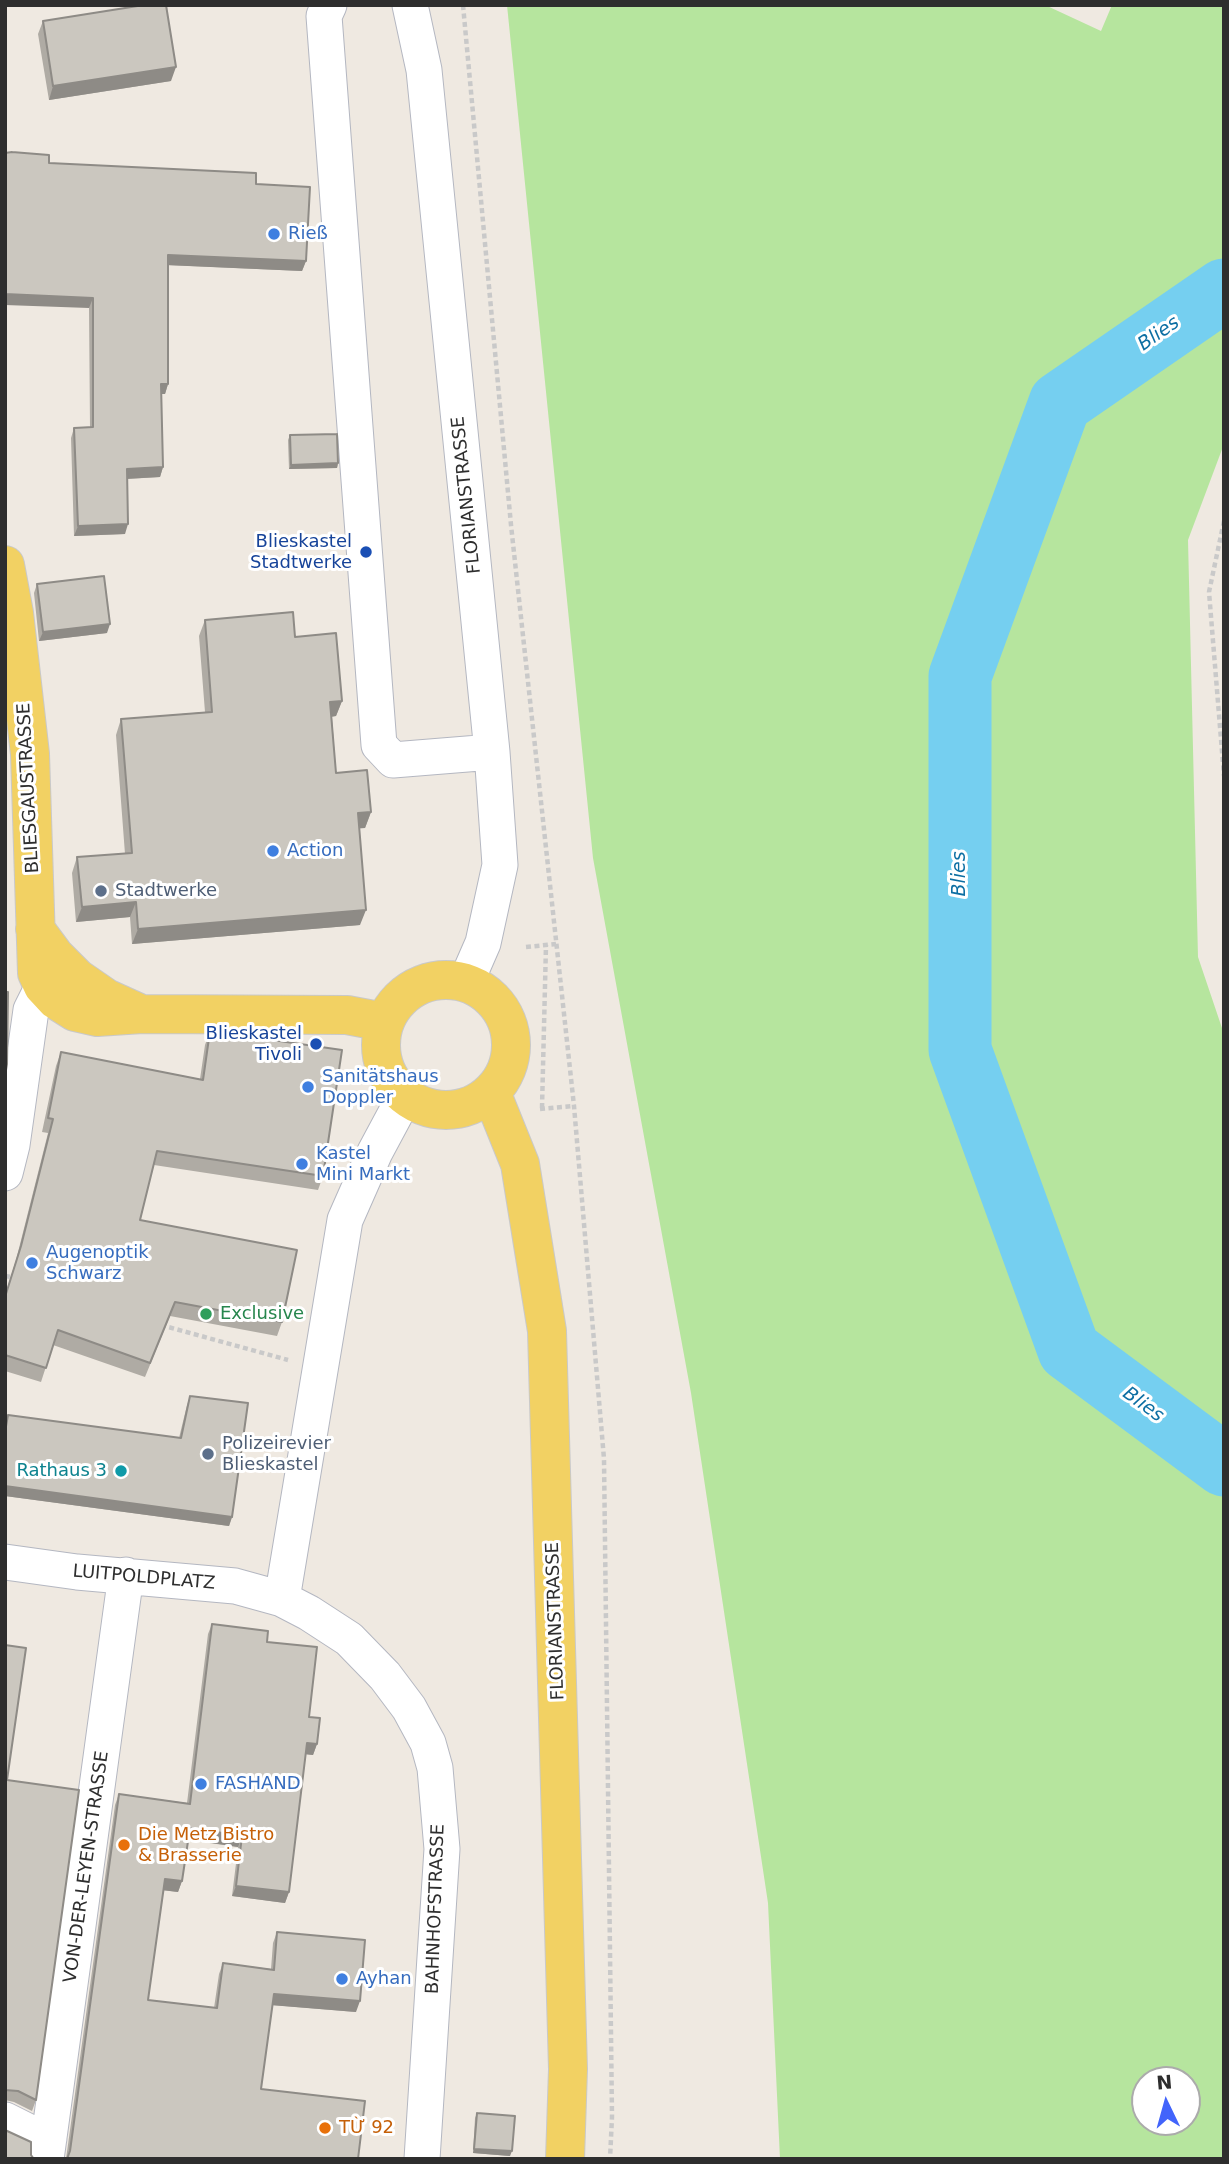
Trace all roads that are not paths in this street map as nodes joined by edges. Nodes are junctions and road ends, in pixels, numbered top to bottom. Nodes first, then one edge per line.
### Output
1 (329, 5) edge
2 (410, 5) edge
3 (5, 565) edge
4 (492, 752) junction
5 (36, 929) junction
6 (467, 982) junction
7 (43, 986) junction
8 (142, 1014) junction
9 (384, 1022) junction
10 (491, 1092) junction
11 (405, 1096) junction
12 (5, 1173) edge
13 (5, 1562) edge
14 (126, 1575) junction
15 (282, 1599) junction
16 (5, 2120) edge
17 (48, 2148) edge
18 (422, 2159) edge
19 (565, 2159) edge

1 - 4 street
2 - 4 street, FLORIANSTRASSE
3 - 5 main road, BLIESGAUSTRASSE
4 - 6 street, FLORIANSTRASSE
5 - 7 main road, BLIESGAUSTRASSE
5 - 8 main road
6 - 9 main road
6 - 10 main road
7 - 8 main road
7 - 12 street
8 - 9 main road
9 - 11 main road
10 - 11 main road
10 - 19 main road, FLORIANSTRASSE
11 - 15 street
13 - 14 street, LUITPOLDPLATZ
14 - 15 street, LUITPOLDPLATZ
14 - 17 street, VON-DER-LEYEN-STRASSE
15 - 18 street, BAHNHOFSTRASSE
16 - 17 street

